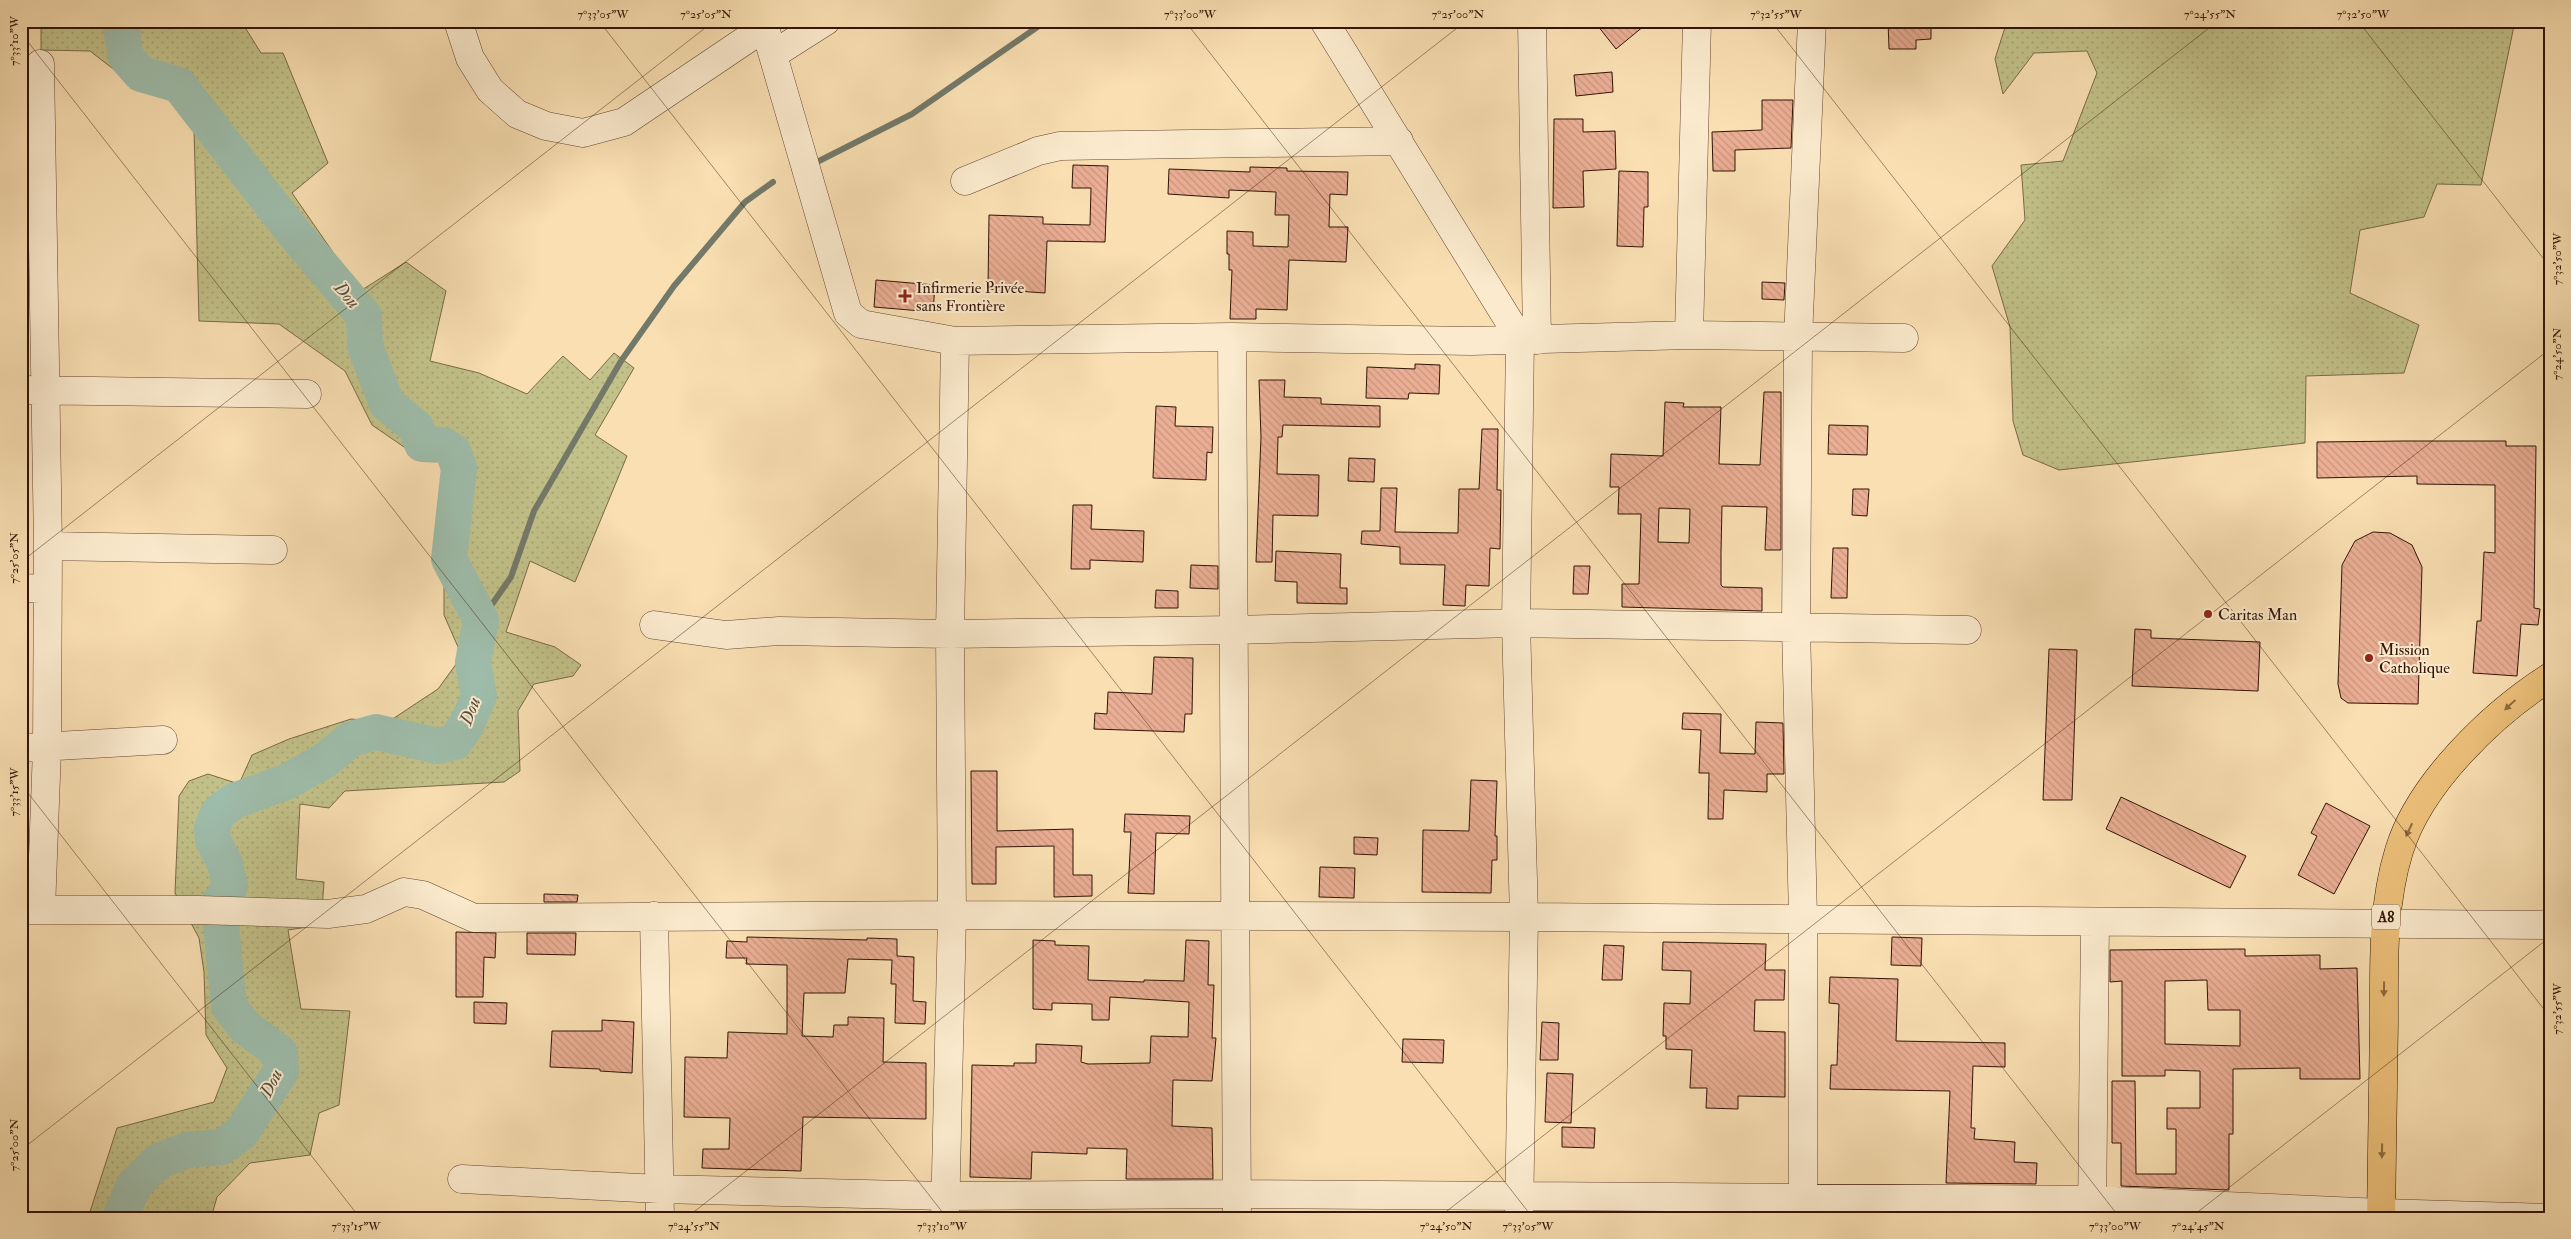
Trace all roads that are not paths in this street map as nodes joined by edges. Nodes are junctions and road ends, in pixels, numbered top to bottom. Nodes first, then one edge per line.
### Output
1 (458, 21) edge
2 (826, 21) edge
3 (1324, 21) edge
4 (1697, 21) edge
5 (1812, 21) edge
6 (1532, 22) edge
7 (764, 24) edge
8 (774, 54) junction
9 (40, 64) dead end
10 (31, 138) edge
11 (1399, 141) junction
12 (965, 181) dead end
13 (1689, 335) junction
14 (1232, 336) junction
15 (1798, 338) junction
16 (1904, 338) dead end
17 (1529, 339) junction
18 (955, 341) junction
19 (33, 390) edge
20 (307, 394) dead end
21 (48, 546) junction
22 (274, 550) dead end
23 (34, 588) edge
24 (1516, 623) junction
25 (654, 625) dead end
26 (1796, 627) junction
27 (1233, 630) junction
28 (1967, 630) dead end
29 (950, 634) junction
30 (2550, 677) edge
31 (164, 740) dead end
32 (34, 748) edge
33 (31, 910) edge
34 (952, 915) junction
35 (654, 916) junction
36 (1234, 917) junction
37 (1524, 917) junction
38 (1803, 918) junction
39 (2095, 922) junction
40 (2385, 923) junction
41 (2550, 925) edge
42 (462, 1179) dead end
43 (659, 1189) junction
44 (1237, 1206) edge
45 (945, 1207) edge
46 (1519, 1207) edge
47 (1803, 1209) edge
48 (2092, 1209) edge
49 (2381, 1215) edge
50 (660, 1218) edge
51 (2550, 1218) edge

1 - 7 street
2 - 8 street
3 - 11 street
4 - 13 street
5 - 15 street
6 - 17 street
7 - 8 street
8 - 18 street
9 - 10 street
10 - 19 street
11 - 12 street
11 - 17 street
13 - 15 street
13 - 17 street
14 - 17 street
14 - 18 street
14 - 27 street
15 - 16 street
15 - 26 street
17 - 24 street
18 - 29 street
19 - 20 street
19 - 21 street
21 - 22 street
21 - 23 street
23 - 32 street
24 - 26 street
24 - 27 street
24 - 37 street
25 - 29 street
26 - 28 street
26 - 38 street
27 - 29 street
27 - 36 street
29 - 34 street
30 -> 40 main road, A8
31 - 32 street
32 - 33 street
33 - 35 street
34 - 35 street
34 - 36 street
34 - 45 street
35 - 43 street
36 - 37 street
36 - 44 street
37 - 38 street
37 - 46 street
38 - 39 street
38 - 47 street
39 - 40 street
39 - 48 street
40 - 41 street
40 -> 49 main road, A8
42 - 43 street
43 - 45 street
43 - 50 street
44 - 45 street
44 - 46 street
46 - 47 street
47 - 48 street
48 - 49 street
49 - 51 street

